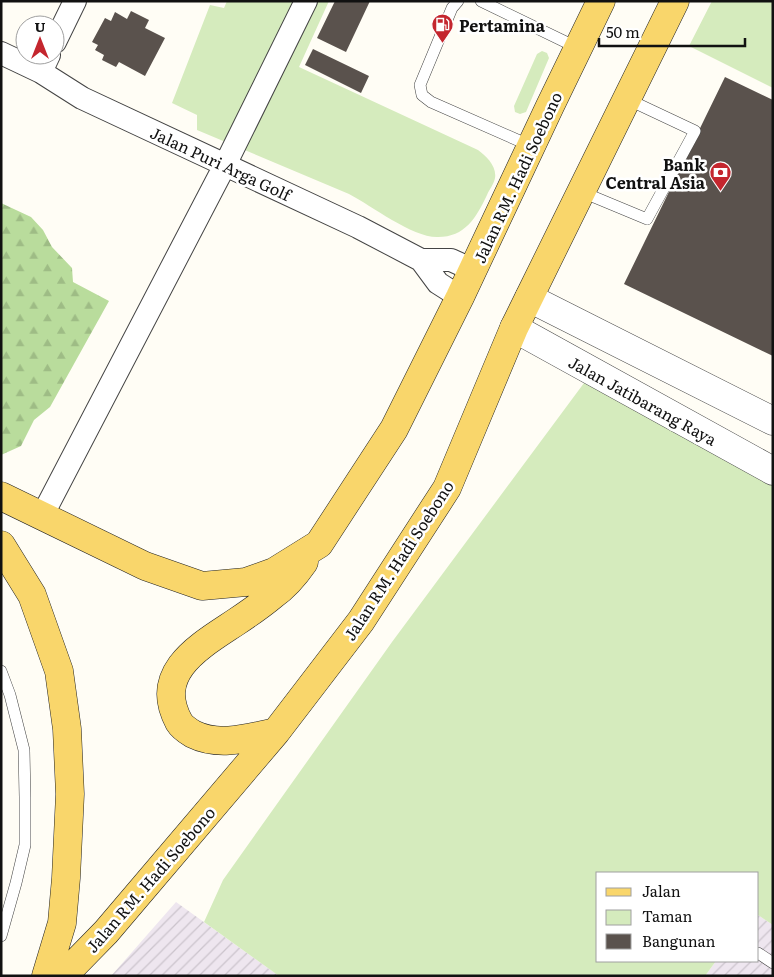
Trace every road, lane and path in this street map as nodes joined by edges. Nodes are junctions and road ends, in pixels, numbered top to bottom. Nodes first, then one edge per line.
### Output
1 (75, 1) edge
2 (306, 1) edge
3 (458, 1) edge
4 (481, 1) edge
5 (601, 1) edge
6 (675, 1) edge
7 (65, 22) edge
8 (578, 48) junction
9 (1, 53) edge
10 (15, 56) edge
11 (46, 65) edge
12 (627, 99) junction
13 (531, 146) junction
14 (225, 165) junction
15 (582, 192) junction
16 (421, 260) junction
17 (473, 270) junction
18 (460, 297) junction
19 (529, 298) junction
20 (514, 328) junction
21 (773, 421) edge
22 (773, 472) edge
23 (1, 496) edge
24 (42, 516) junction
25 (318, 544) junction
26 (1, 545) edge
27 (1, 671) edge
28 (276, 732) junction
29 (1, 936) edge
30 (759, 954) edge
31 (773, 963) edge
32 (46, 976) edge
33 (63, 976) edge

1 - 7 street
2 - 14 street
3 - 13 lane
4 - 8 lane
5 - 8 main road, Jalan RM. Hadi Soebono
6 - 12 main road, Jalan RM. Hadi Soebono
8 - 13 main road, Jalan RM. Hadi Soebono
9 - 10 street, Jalan Puri Arga Golf
11 - 14 street, Jalan Puri Arga Golf
12 - 15 main road, Jalan RM. Hadi Soebono
12 - 15 lane
13 - 17 main road, Jalan RM. Hadi Soebono
14 - 16 street, Jalan Puri Arga Golf
14 - 24 street
15 - 19 main road, Jalan RM. Hadi Soebono
16 - 17 street, Jalan Puri Arga Golf
16 - 18 street, Jalan Puri Arga Golf
17 - 18 main road, Jalan RM. Hadi Soebono
18 - 25 main road, Jalan RM. Hadi Soebono
19 - 20 main road, Jalan RM. Hadi Soebono
19 - 21 street
20 - 22 street, Jalan Jatibarang Raya
20 - 28 main road, Jalan RM. Hadi Soebono
23 - 24 main road, Jalan RM. Hadi Soebono
24 - 25 main road, Jalan RM. Hadi Soebono
25 - 28 main road
26 - 32 main road
27 - 29 lane
28 - 33 main road, Jalan RM. Hadi Soebono
30 - 31 lane

